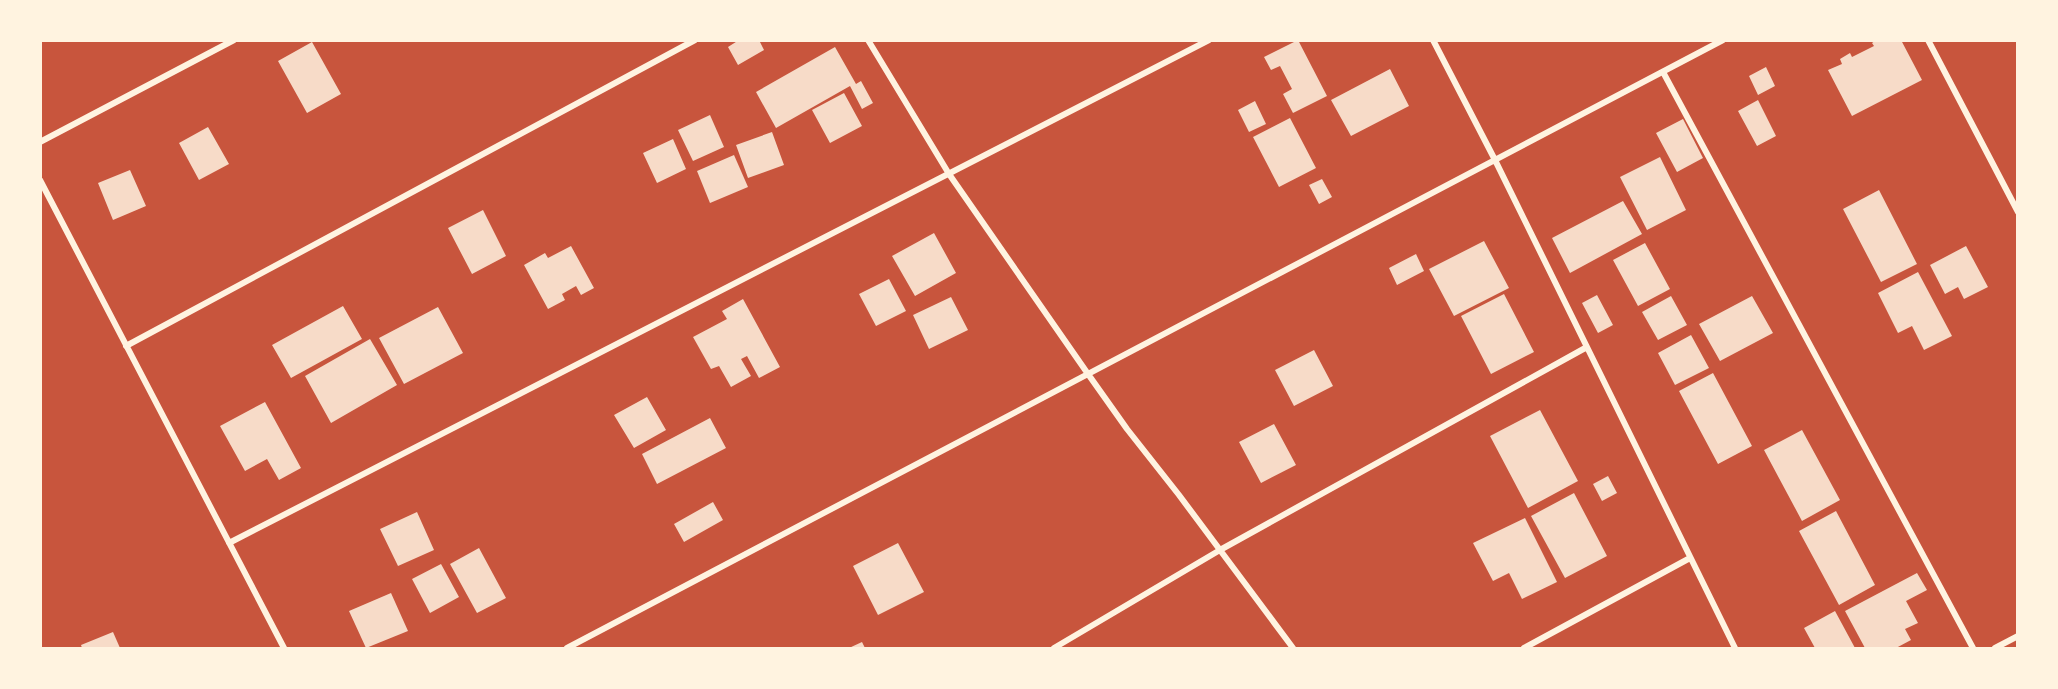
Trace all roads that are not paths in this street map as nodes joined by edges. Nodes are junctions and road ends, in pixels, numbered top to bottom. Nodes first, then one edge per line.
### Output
1 (234, 40) edge
2 (695, 40) edge
3 (868, 40) edge
4 (1209, 40) edge
5 (1433, 40) edge
6 (1723, 40) edge
7 (1928, 40) edge
8 (1663, 72) junction
9 (40, 142) edge
10 (1495, 160) junction
11 (949, 174) junction
12 (40, 180) edge
13 (2018, 212) edge
14 (126, 346) junction
15 (1587, 347) junction
16 (1088, 374) junction
17 (229, 543) junction
18 (1220, 550) junction
19 (1690, 558) junction
20 (2018, 636) edge
21 (284, 648) edge
22 (567, 648) edge
23 (1054, 648) edge
24 (1293, 648) edge
25 (1524, 648) edge
26 (1735, 648) edge
27 (1973, 648) edge
28 (1995, 648) edge

1 - 9 street
2 - 14 street
3 - 11 street
4 - 11 street
5 - 10 street
6 - 8 street
7 - 13 street
8 - 10 street
8 - 27 street
10 - 15 street
10 - 16 street
11 - 16 street
11 - 17 street
12 - 14 street
14 - 17 street
15 - 18 street
15 - 19 street
16 - 18 street
16 - 22 street
17 - 21 street
18 - 23 street
18 - 24 street
19 - 25 street
19 - 26 street
20 - 28 street

